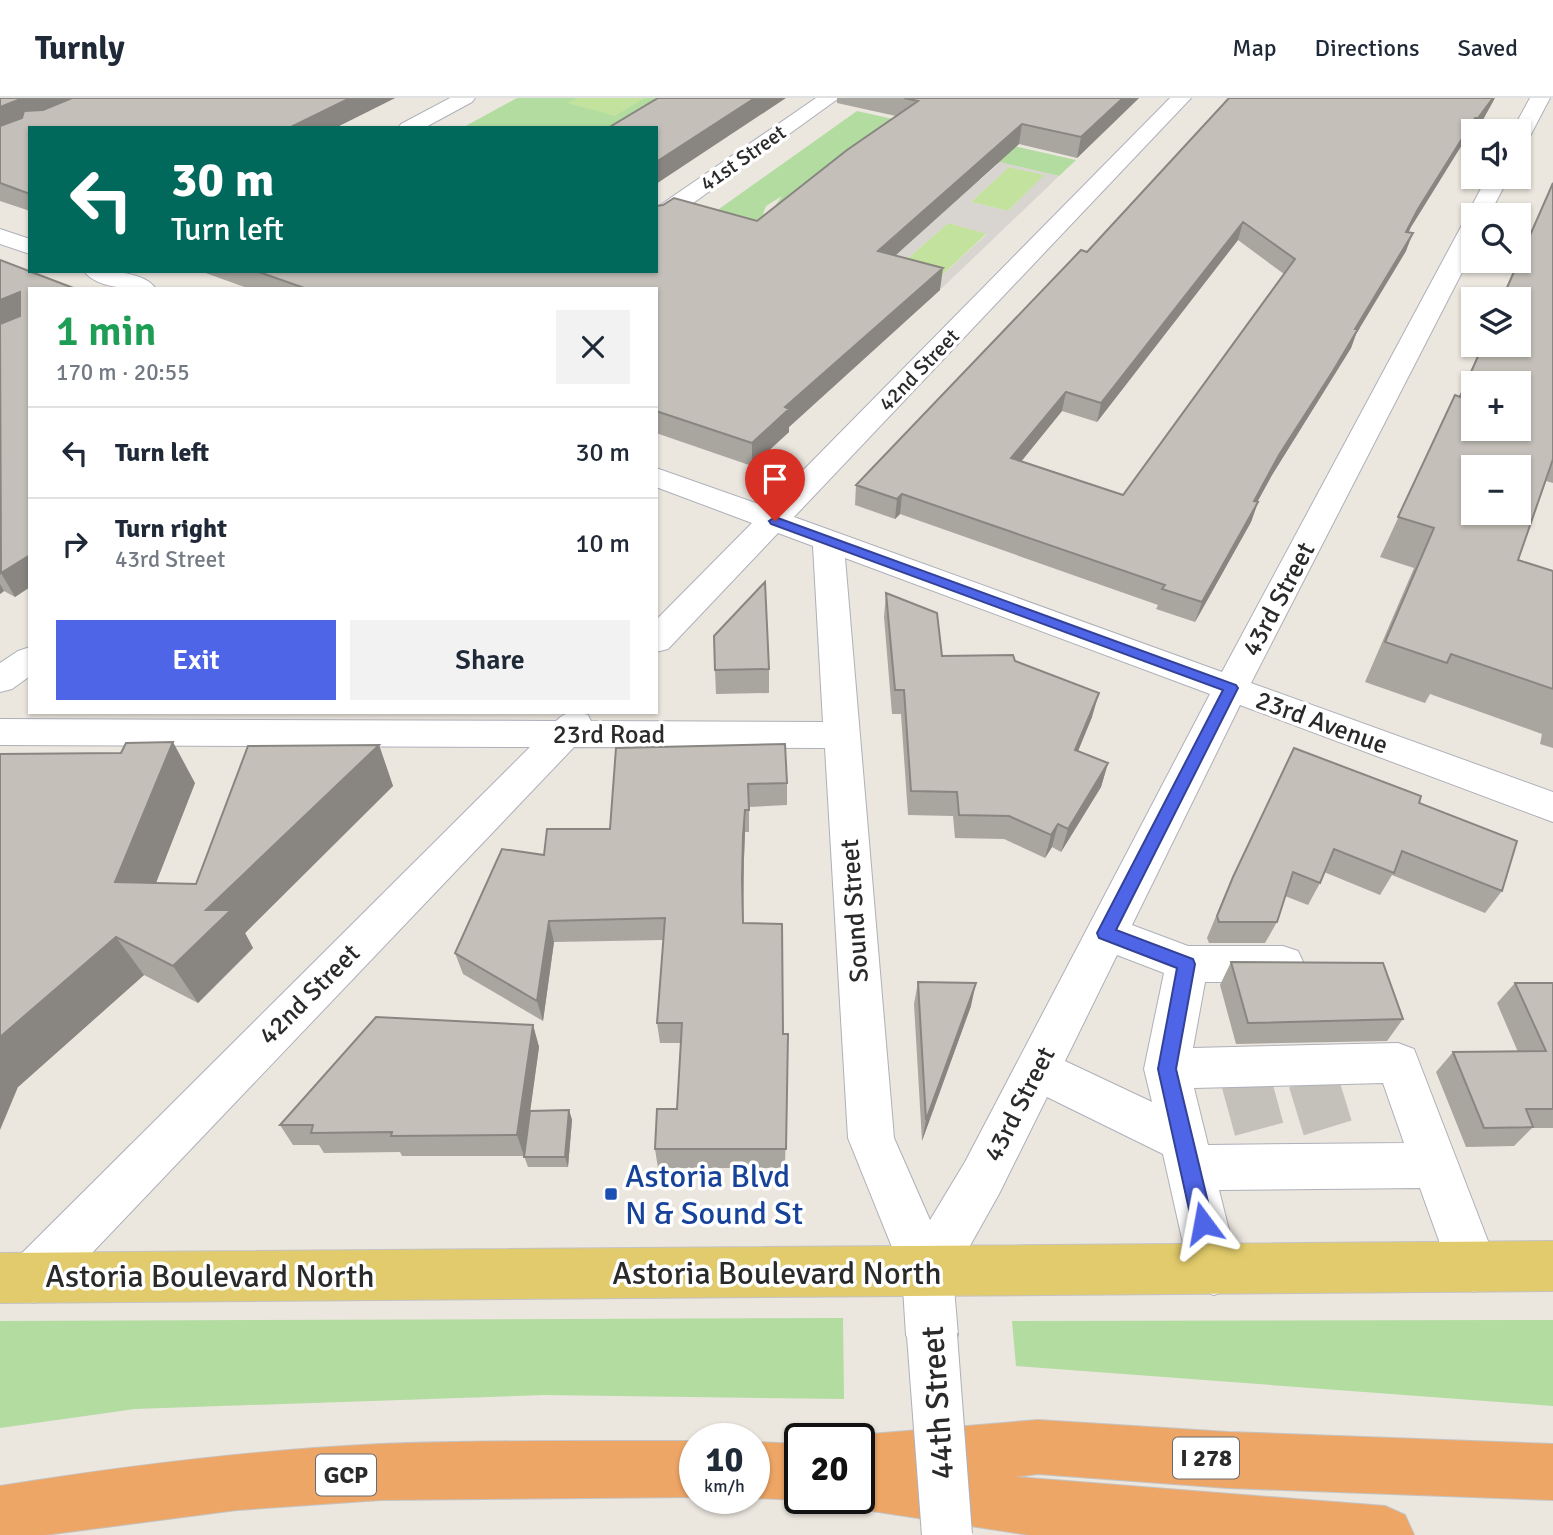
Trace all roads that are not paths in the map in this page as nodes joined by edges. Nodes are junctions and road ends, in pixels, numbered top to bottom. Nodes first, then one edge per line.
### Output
1 (465, 98) edge
2 (829, 98) edge
3 (1181, 98) edge
4 (1540, 98) edge
5 (1529, 119) edge
6 (412, 126) edge
7 (658, 218) edge
8 (0, 236) edge
9 (28, 246) edge
10 (1461, 250) edge
11 (112, 278) edge
12 (138, 287) edge
13 (658, 478) edge
14 (775, 521) junction
15 (828, 540) junction
16 (658, 639) edge
17 (28, 660) edge
18 (0, 680) edge
19 (1231, 688) junction
20 (576, 723) edge
21 (0, 732) edge
22 (841, 735) junction
23 (1553, 807) edge
24 (1105, 933) junction
25 (1187, 964) junction
26 (1326, 964) edge
27 (1036, 1069) junction
28 (1167, 1069) junction
29 (1187, 1154) junction
30 (1436, 1166) junction
31 (1553, 1266) edge
32 (1473, 1267) junction
33 (1213, 1270) junction
34 (927, 1272) junction
35 (17, 1278) edge
36 (875, 1462) edge
37 (679, 1469) edge
38 (1553, 1472) edge
39 (875, 1483) edge
40 (0, 1514) edge
41 (947, 1535) edge
42 (1385, 1535) edge

1 - 6 street
2 - 7 street, 41st Street
3 - 14 street, 42nd Street
4 - 5 street
8 - 9 street
10 - 19 street, 43rd Street
11 - 12 street
13 - 14 street, 23rd Avenue
14 - 15 street, 23rd Avenue
14 - 16 street, 42nd Street
15 - 19 street, 23rd Avenue
15 - 22 street, Sound Street
17 - 18 street
19 - 23 street, 23rd Avenue
19 - 24 street, 43rd Street
20 - 21 street, 23rd Road
20 - 22 street, 23rd Road
20 - 35 street, 42nd Street
22 - 34 street, Sound Street
24 - 25 street
24 - 27 street, 43rd Street
25 - 26 street
25 - 28 street
27 - 29 street
27 - 34 street, 43rd Street
28 - 29 street
28 - 30 street
29 - 30 street
29 - 33 street
30 - 32 street
31 - 32 main road, Astoria Boulevard North
32 - 33 main road, Astoria Boulevard North
33 - 34 main road, Astoria Boulevard North
34 - 35 main road, Astoria Boulevard North
34 - 41 street, 44th Street, bridge
36 - 38 highway, I 278
37 - 40 highway, GCP
39 - 42 highway

